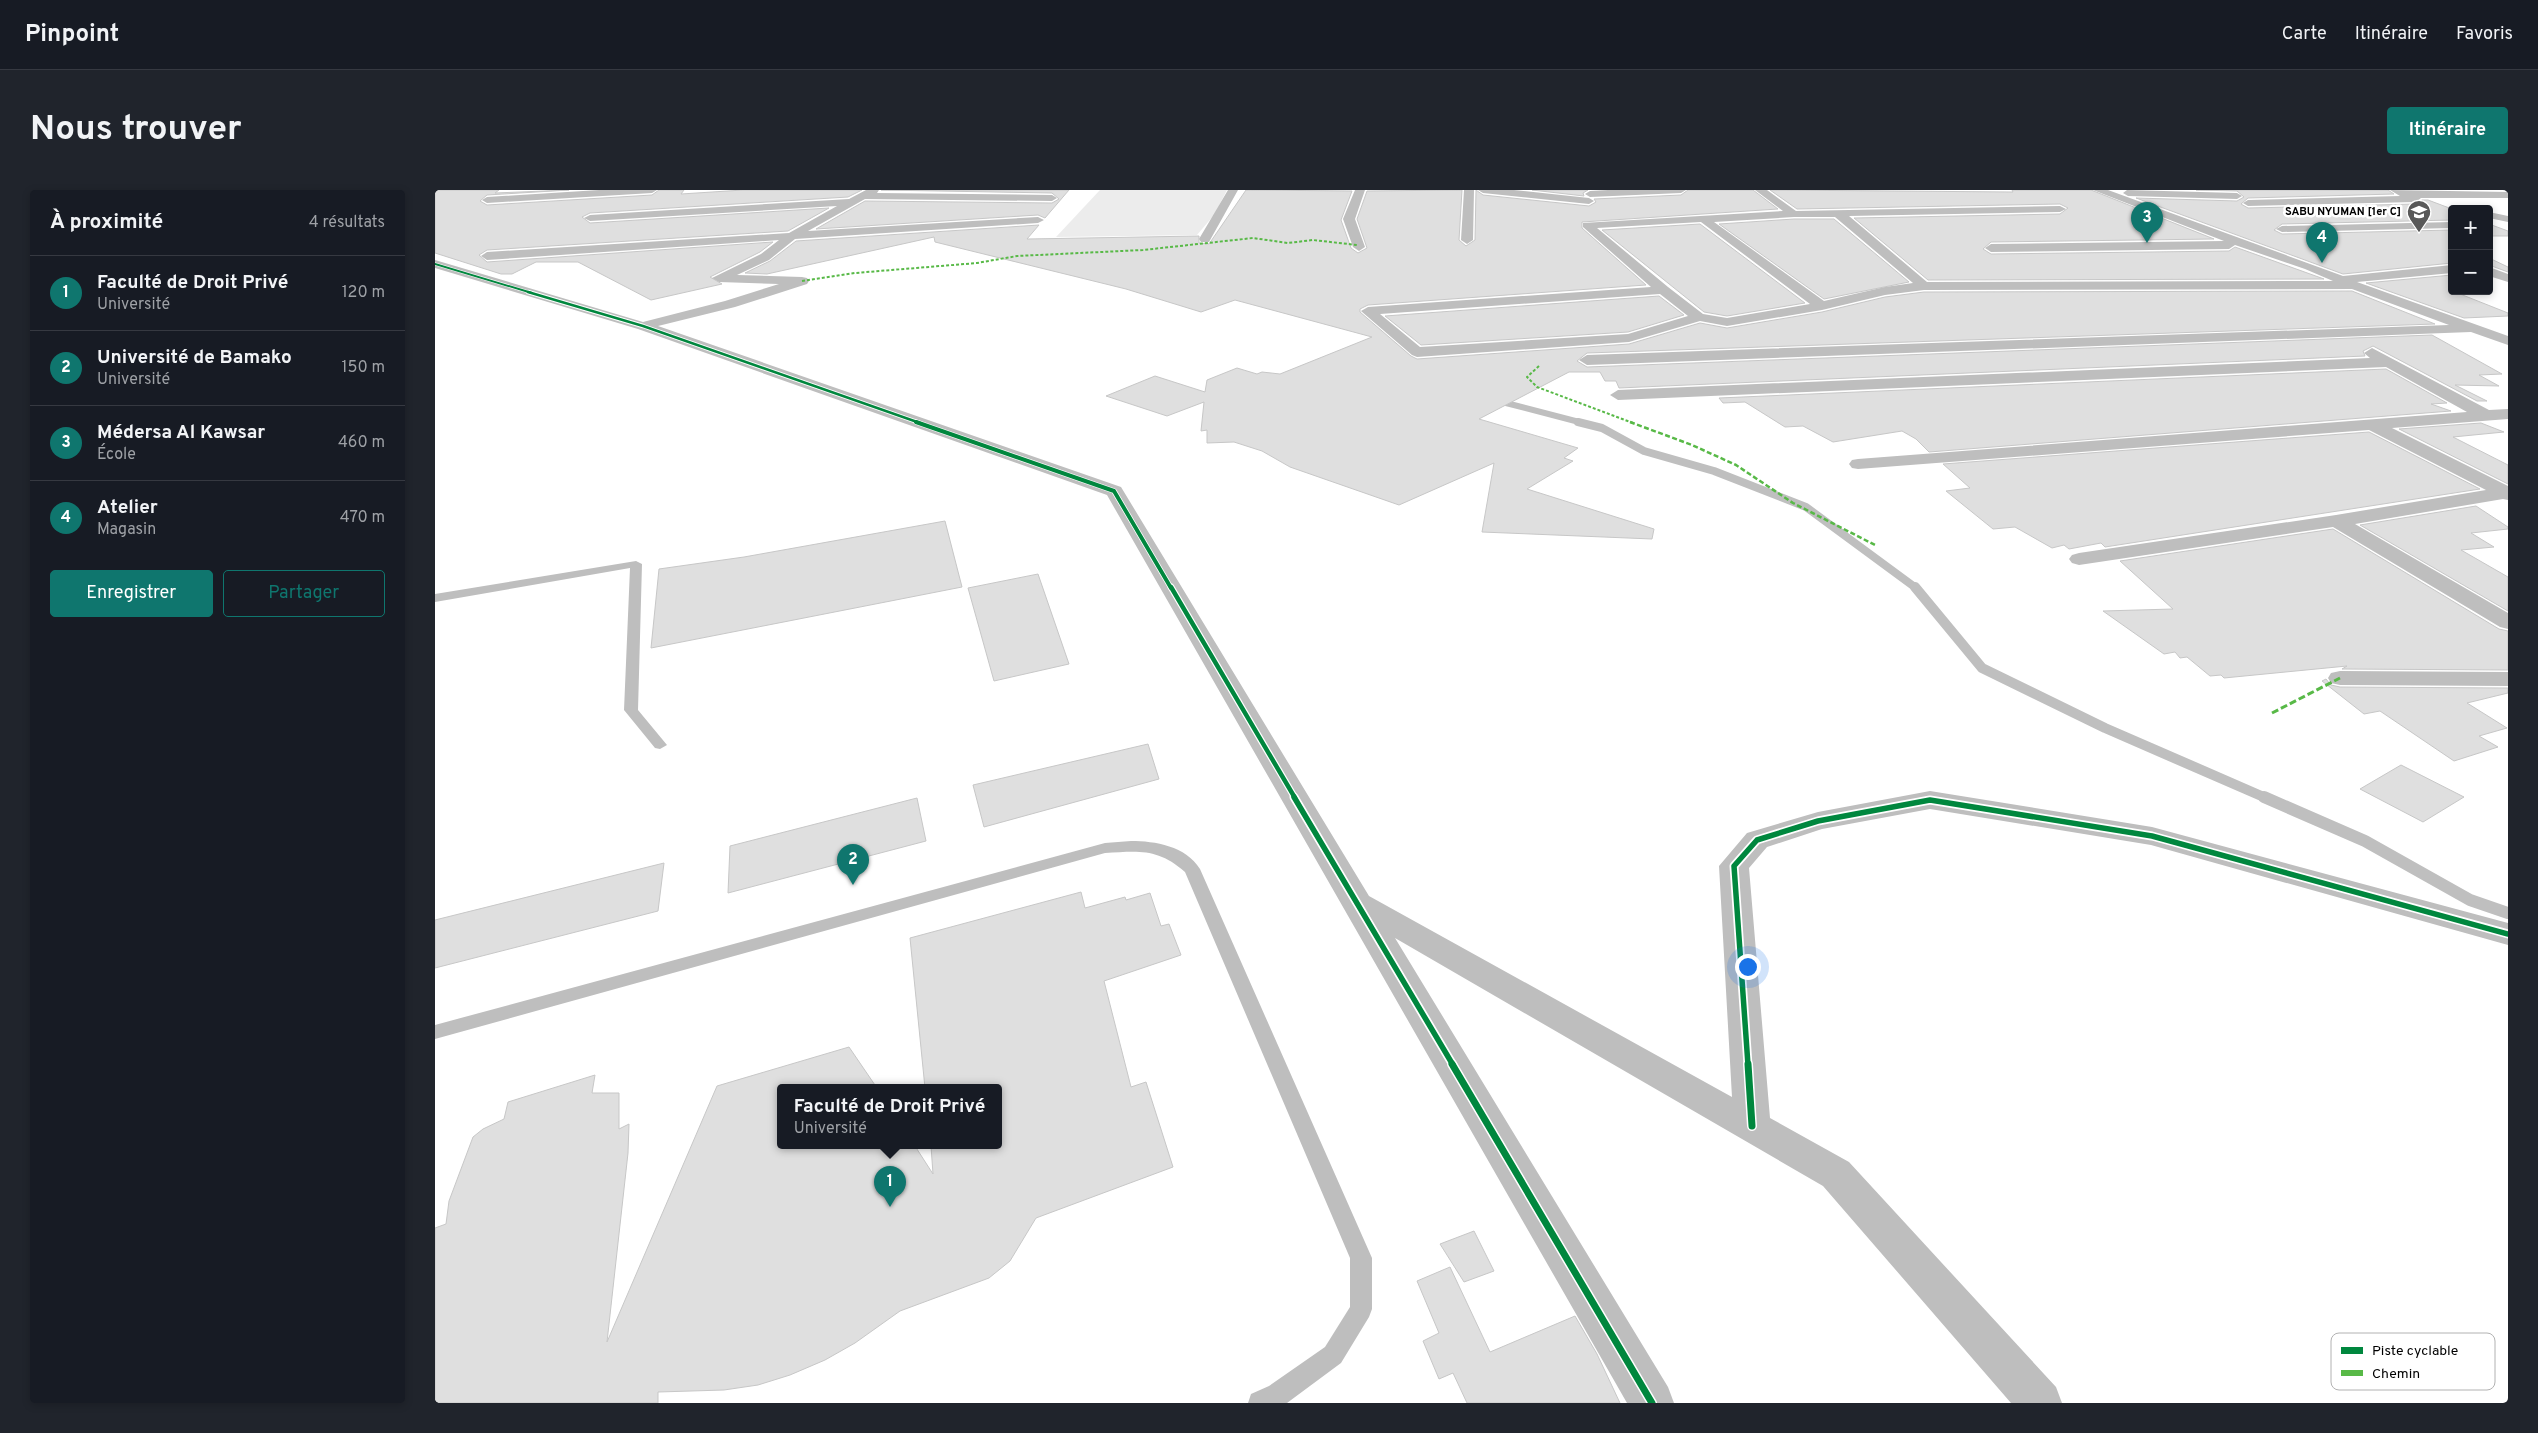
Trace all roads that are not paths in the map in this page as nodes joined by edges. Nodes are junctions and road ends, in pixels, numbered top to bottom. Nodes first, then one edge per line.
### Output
1 (652, 190) edge
2 (1233, 190) edge
3 (1359, 190) edge
4 (1469, 190) edge
5 (1483, 190) edge
6 (1681, 190) edge
7 (1760, 190) edge
8 (2395, 190) edge
9 (607, 191) edge
10 (2101, 191) edge
11 (869, 193) edge
12 (2233, 193) edge
13 (1590, 195) edge
14 (2508, 195) edge
15 (716, 197) dead end
16 (2411, 197) junction
17 (1052, 198) dead end
18 (487, 200) dead end
19 (853, 202) junction
20 (2248, 203) junction
21 (2448, 206) edge
22 (703, 211) junction
23 (1794, 214) junction
24 (1837, 214) junction
25 (2262, 214) dead end
26 (2493, 216) edge
27 (589, 218) dead end
28 (1702, 218) junction
29 (2508, 219) edge
30 (1038, 220) dead end
31 (2034, 224) dead end
32 (2493, 224) edge
33 (2508, 224) edge
34 (1587, 225) junction
35 (2448, 225) edge
36 (795, 234) junction
37 (2017, 234) dead end
38 (1205, 239) dead end
39 (1467, 240) dead end
40 (2245, 245) junction
41 (1359, 247) dead end
42 (1991, 248) junction
43 (487, 256) dead end
44 (2005, 261) dead end
45 (2508, 262) edge
46 (435, 264) edge
47 (2493, 264) edge
48 (2309, 266) junction
49 (2448, 269) edge
50 (2493, 272) edge
51 (2019, 273) dead end
52 (2508, 278) edge
53 (2339, 280) junction
54 (2353, 285) junction
55 (1924, 286) junction
56 (2032, 286) junction
57 (1663, 290) junction
58 (1822, 306) junction
59 (1699, 318) junction
60 (643, 326) junction
61 (2473, 328) junction
62 (2335, 333) junction
63 (2493, 335) junction
64 (2508, 336) edge
65 (2508, 341) edge
66 (1587, 360) dead end
67 (2387, 362) junction
68 (1618, 395) dead end
69 (2508, 414) edge
70 (2487, 416) junction
71 (2373, 425) junction
72 (1858, 464) dead end
73 (2507, 493) edge
74 (2336, 521) junction
75 (2079, 559) dead end
76 (435, 598) edge
77 (2508, 622) edge
78 (2340, 678) dead end
79 (2508, 679) edge
80 (660, 745) dead end
81 (1357, 902) junction
82 (2508, 934) edge
83 (435, 1032) edge
84 (1752, 1126) junction
85 (1260, 1403) edge
86 (1652, 1403) edge
87 (2040, 1403) edge

1 - 9 street
2 - 38 street
3 - 41 street
4 - 39 street
5 - 13 street
6 - 13 street
7 - 23 street
8 - 16 street
9 - 18 street
10 - 12 street
10 - 40 street
11 - 17 street
11 - 19 street
12 - 20 street
13 - 34 street
14 - 16 street
15 - 22 street
16 - 20 street
16 - 21 street
19 - 22 street
19 - 36 street
20 - 25 street
22 - 27 street
23 - 24 street
23 - 28 street
24 - 31 street
24 - 55 street
26 - 29 street
28 - 34 street
28 - 58 street
30 - 36 street
32 - 33 street
34 - 57 street
35 - 48 street
36 - 43 street
36 - 60 street
37 - 42 street
40 - 42 street
40 - 48 street
42 - 44 street
45 - 47 street
46 - 60 street
48 - 53 street
49 - 53 street
50 - 52 street
51 - 56 street
53 - 54 street
54 - 56 street
54 - 61 street
55 - 56 street
55 - 58 street
57 - 59 street
57 - 59 street
58 - 59 street
60 - 81 street
61 - 62 street
61 - 63 street
62 - 66 street
62 - 67 street
63 - 64 street
63 - 65 street
67 - 68 street
67 - 70 street
69 - 70 street
70 - 71 street
71 - 72 street
71 - 73 street
73 - 74 street
74 - 75 street
74 - 77 street
76 - 80 lane
78 - 79 street
81 - 84 street
81 - 86 street
82 - 84 street
83 - 85 lane
84 - 87 street

